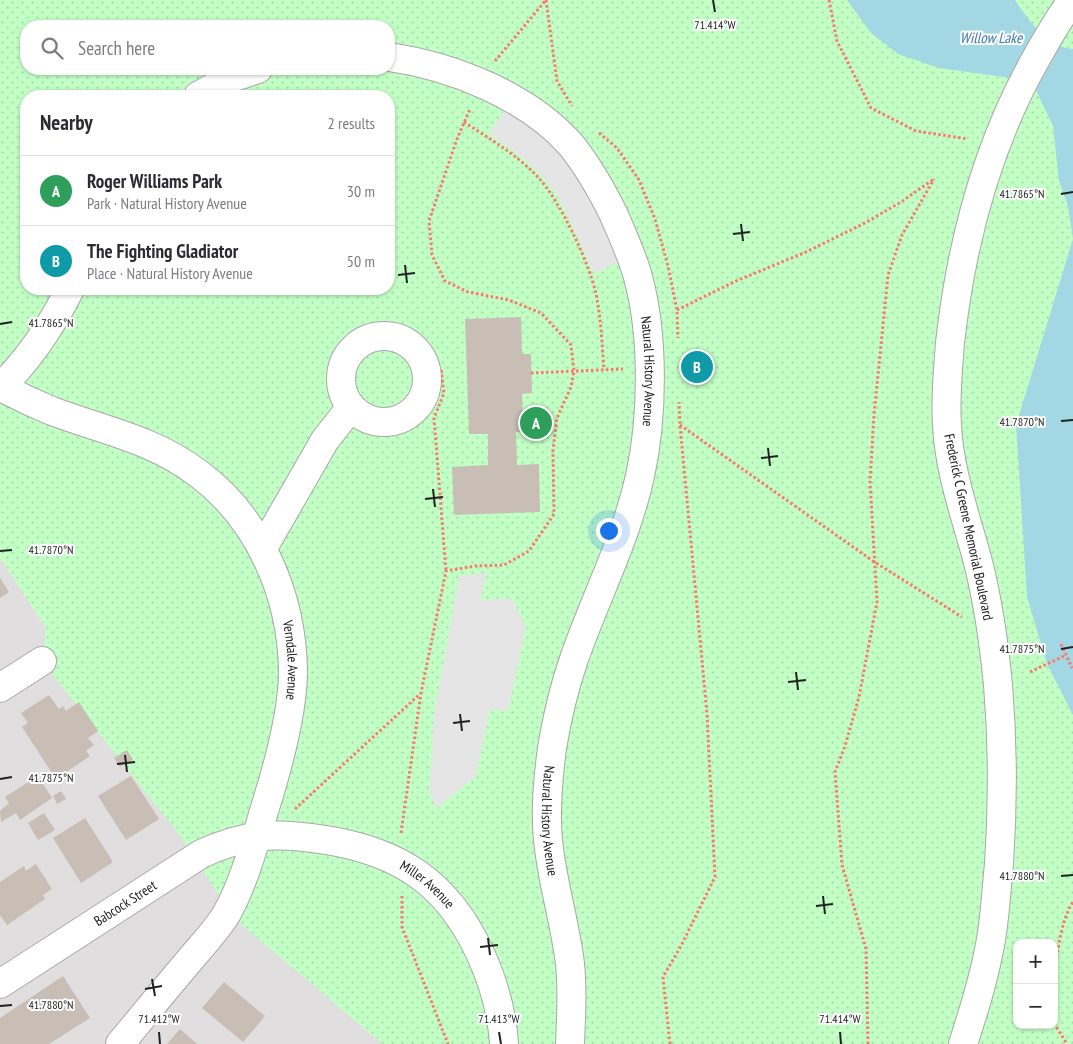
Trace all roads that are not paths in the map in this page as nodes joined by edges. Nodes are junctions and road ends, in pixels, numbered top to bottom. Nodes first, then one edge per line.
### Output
1 (1073, 0) edge
2 (395, 58) edge
3 (240, 75) edge
4 (209, 90) edge
5 (67, 295) edge
6 (1, 388) edge
7 (351, 407) junction
8 (263, 548) junction
9 (42, 661) dead end
10 (0, 688) edge
11 (257, 836) junction
12 (0, 984) edge
13 (120, 1044) edge
14 (504, 1044) edge
15 (570, 1044) edge
16 (963, 1044) edge

1 - 16 street, Frederick C Greene Memorial Boulevard
2 - 15 street, Natural History Avenue
3 - 4 street
5 - 6 street
6 - 8 street, Verndale Avenue
7 - 7 street
7 - 8 street
8 - 11 street, Verndale Avenue
9 - 10 street
11 - 12 street, Babcock Street
11 - 13 street, Verndale Avenue
11 - 14 street, Miller Avenue

